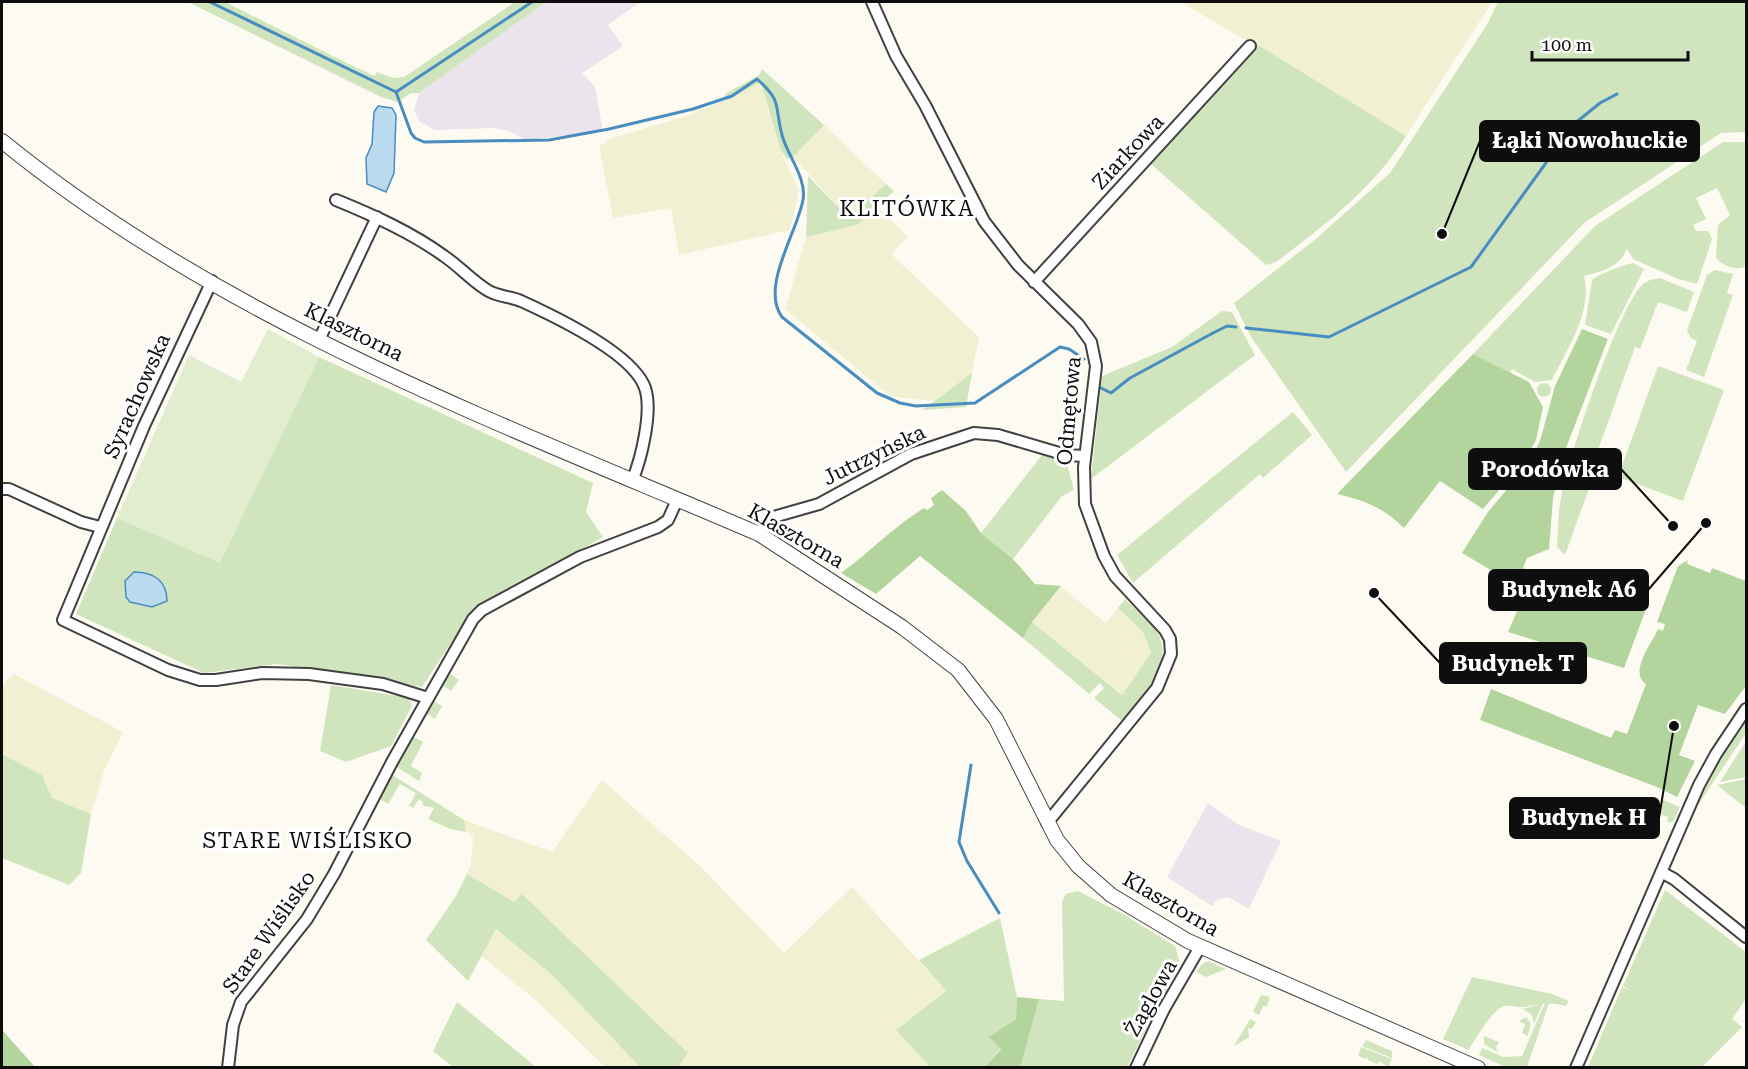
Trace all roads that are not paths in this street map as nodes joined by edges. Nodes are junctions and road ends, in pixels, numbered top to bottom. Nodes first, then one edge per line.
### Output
1 (872, 2) edge
2 (1250, 46) dead end
3 (2, 141) edge
4 (336, 200) dead end
5 (377, 217) junction
6 (212, 281) junction
7 (1034, 282) junction
8 (319, 340) junction
9 (1084, 456) junction
10 (632, 482) junction
11 (2, 489) edge
12 (677, 500) junction
13 (100, 527) junction
14 (759, 534) junction
15 (428, 698) junction
16 (1746, 709) edge
17 (1047, 823) junction
18 (1661, 872) junction
19 (1746, 937) edge
20 (1200, 947) junction
21 (228, 1068) edge
22 (1136, 1068) edge
23 (1478, 1068) edge
24 (1576, 1068) edge

1 - 7 street, Odmętowa
2 - 7 street, Ziarkowa
3 - 6 street, Klasztorna
4 - 5 street
5 - 8 street
5 - 10 street
6 - 8 street, Klasztorna
6 - 13 street, Syrachowska
7 - 9 street, Odmętowa
8 - 10 street, Klasztorna
9 - 14 street, Jutrzyńska
9 - 17 street, Odmętowa
10 - 12 street, Klasztorna
11 - 13 street
12 - 14 street, Klasztorna
12 - 15 street, Stare Wiślisko
13 - 15 street, Syrachowska
14 - 17 street, Klasztorna
15 - 21 street, Stare Wiślisko
16 - 18 street
17 - 20 street, Klasztorna
18 - 19 street
18 - 24 street
20 - 22 street, Żaglowa
20 - 23 street, Klasztorna

